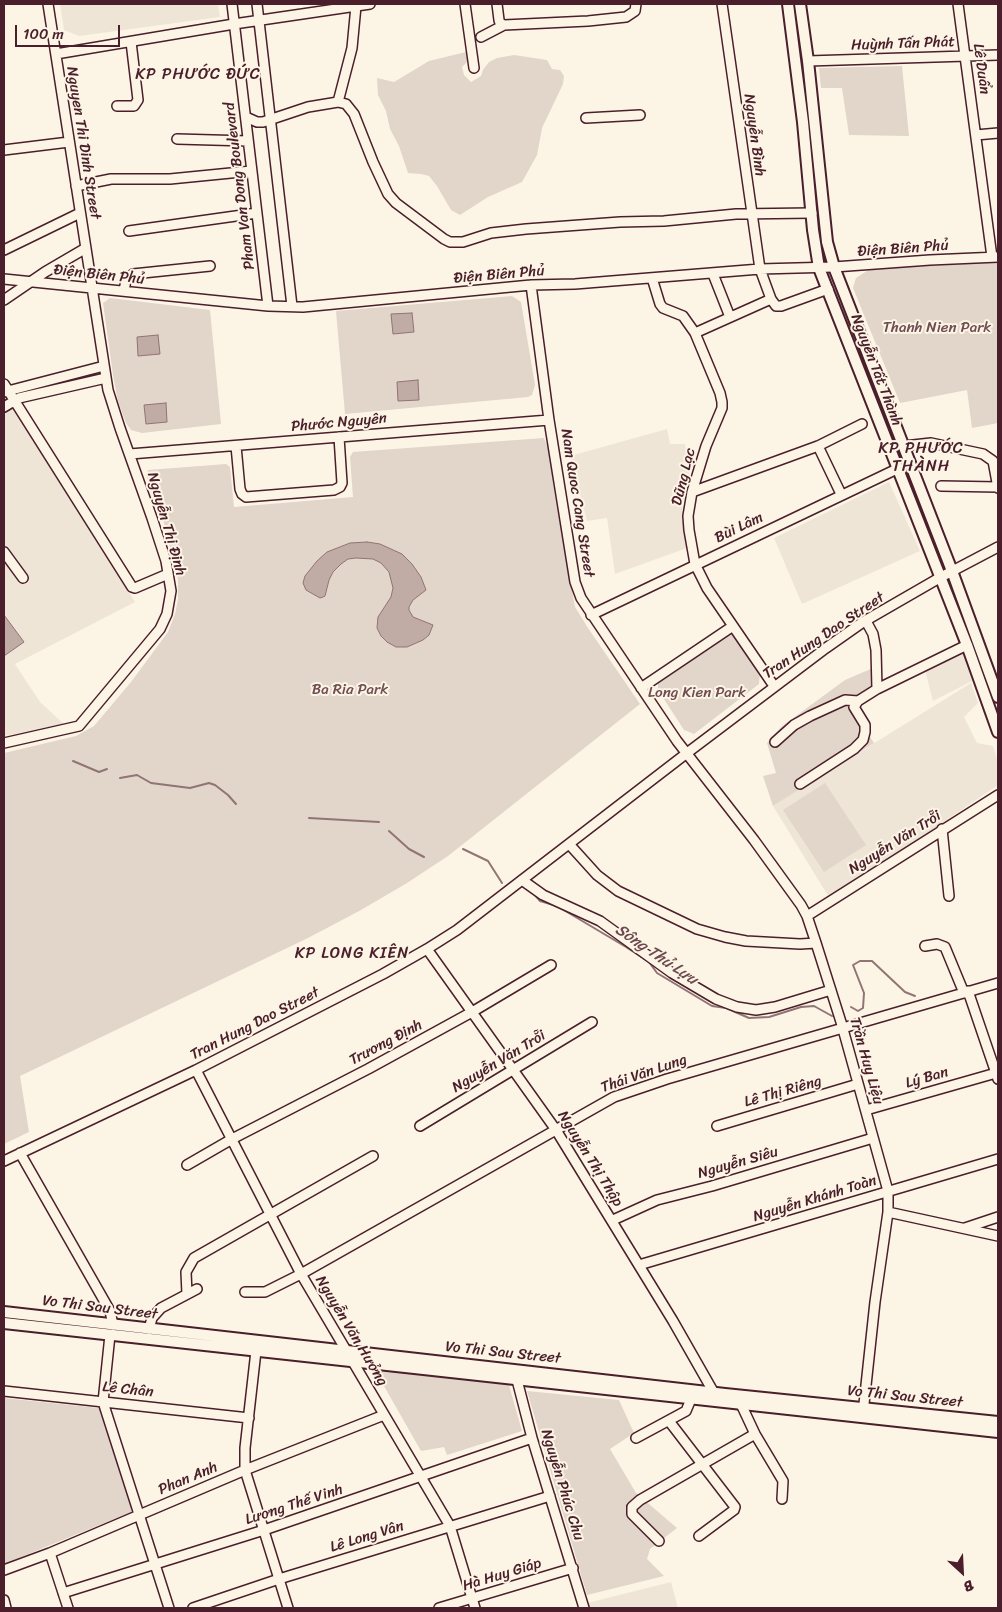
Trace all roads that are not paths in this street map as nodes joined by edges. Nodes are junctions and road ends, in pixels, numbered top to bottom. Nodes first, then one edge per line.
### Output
1 (48, 4) edge
2 (232, 4) edge
3 (257, 4) edge
4 (370, 4) edge
5 (464, 4) edge
6 (496, 4) edge
7 (636, 4) edge
8 (722, 4) edge
9 (788, 4) edge
10 (800, 4) edge
11 (958, 4) edge
12 (356, 6) junction
13 (259, 20) junction
14 (234, 24) junction
15 (504, 25) junction
16 (481, 38) dead end
17 (131, 42) junction
18 (56, 54) junction
19 (998, 55) edge
20 (965, 56) junction
21 (808, 61) junction
22 (474, 68) dead end
23 (338, 102) junction
24 (117, 106) dead end
25 (640, 115) dead end
26 (246, 117) junction
27 (586, 118) dead end
28 (270, 120) junction
29 (998, 133) edge
30 (976, 135) junction
31 (177, 139) dead end
32 (248, 141) junction
33 (69, 142) junction
34 (4, 150) edge
35 (252, 171) junction
36 (76, 186) junction
37 (812, 212) junction
38 (80, 213) junction
39 (257, 213) junction
40 (752, 213) junction
41 (998, 222) edge
42 (988, 227) junction
43 (129, 231) dead end
44 (86, 248) junction
45 (4, 250) edge
46 (995, 257) edge
47 (210, 266) dead end
48 (834, 267) junction
49 (819, 268) junction
50 (760, 269) junction
51 (714, 274) junction
52 (652, 278) junction
53 (4, 279) edge
54 (31, 282) junction
55 (531, 285) junction
56 (92, 287) junction
57 (828, 288) junction
58 (124, 291) junction
59 (771, 299) junction
60 (4, 300) edge
61 (268, 306) junction
62 (292, 306) junction
63 (730, 317) junction
64 (696, 333) junction
65 (104, 366) junction
66 (106, 378) junction
67 (5, 389) edge
68 (14, 400) junction
69 (4, 407) edge
70 (549, 420) junction
71 (862, 424) dead end
72 (339, 437) junction
73 (236, 446) junction
74 (818, 446) junction
75 (904, 446) junction
76 (130, 454) junction
77 (899, 468) junction
78 (941, 486) dead end
79 (998, 488) edge
80 (692, 492) junction
81 (841, 494) junction
82 (998, 547) edge
83 (4, 552) edge
84 (695, 564) junction
85 (952, 571) junction
86 (168, 574) junction
87 (941, 577) junction
88 (23, 578) dead end
89 (591, 615) junction
90 (866, 621) junction
91 (733, 626) junction
92 (967, 645) junction
93 (774, 686) junction
94 (641, 688) junction
95 (877, 689) junction
96 (998, 697) edge
97 (858, 701) junction
98 (998, 732) edge
99 (775, 742) dead end
100 (4, 743) edge
101 (687, 753) junction
102 (800, 784) dead end
103 (998, 795) edge
104 (942, 830) junction
105 (569, 844) junction
106 (522, 880) junction
107 (949, 896) dead end
108 (807, 916) junction
109 (816, 943) junction
110 (925, 946) dead end
111 (427, 949) junction
112 (551, 965) dead end
113 (998, 983) edge
114 (831, 990) junction
115 (966, 992) junction
116 (472, 1012) junction
117 (592, 1022) dead end
118 (842, 1029) junction
119 (514, 1069) junction
120 (196, 1070) junction
121 (997, 1076) edge
122 (858, 1084) junction
123 (866, 1110) junction
124 (420, 1126) dead end
125 (717, 1126) dead end
126 (556, 1130) junction
127 (873, 1138) junction
128 (232, 1139) junction
129 (20, 1153) junction
130 (373, 1156) dead end
131 (4, 1160) edge
132 (998, 1160) edge
133 (188, 1165) dead end
134 (888, 1191) junction
135 (888, 1212) junction
136 (270, 1214) junction
137 (998, 1217) edge
138 (613, 1220) junction
139 (963, 1228) junction
140 (998, 1236) edge
141 (639, 1265) junction
142 (301, 1274) junction
143 (197, 1290) dead end
144 (245, 1292) dead end
145 (187, 1294) junction
146 (4, 1312) edge
147 (4, 1323) edge
148 (114, 1325) junction
149 (149, 1329) junction
150 (110, 1335) junction
151 (256, 1351) junction
152 (348, 1352) junction
153 (354, 1362) junction
154 (517, 1375) junction
155 (4, 1390) edge
156 (714, 1392) junction
157 (691, 1399) junction
158 (731, 1400) junction
159 (103, 1402) junction
160 (863, 1412) junction
161 (384, 1414) junction
162 (249, 1418) junction
163 (669, 1420) junction
164 (998, 1422) edge
165 (998, 1432) edge
166 (755, 1434) junction
167 (532, 1438) junction
168 (636, 1438) dead end
169 (702, 1464) junction
170 (245, 1470) junction
171 (422, 1477) junction
172 (550, 1496) junction
173 (782, 1498) dead end
174 (140, 1515) junction
175 (450, 1526) junction
176 (264, 1530) junction
177 (699, 1536) dead end
178 (659, 1540) dead end
179 (50, 1553) junction
180 (155, 1564) junction
181 (573, 1568) junction
182 (4, 1570) edge
183 (279, 1579) junction
184 (63, 1593) junction
185 (472, 1598) junction
186 (4, 1600) edge
187 (6, 1608) edge
188 (68, 1608) edge
189 (169, 1608) edge
190 (193, 1608) edge
191 (288, 1608) edge
192 (439, 1608) edge
193 (475, 1608) edge
194 (584, 1608) edge

1 - 18 street, Nguyen Thi Dinh Street
2 - 14 street, Pham Van Dong Boulevard
3 - 13 street
4 - 12 street
5 - 22 street
6 - 15 street
7 - 15 street
8 - 40 street, Nguyễn Bình
9 - 37 main road, Nguyễn Tất Thành
10 - 21 main road, Nguyễn Tất Thành
11 - 20 street, Lê Duẩn
12 - 13 street
12 - 23 street
13 - 14 street
13 - 28 street
14 - 17 street
14 - 26 street, Pham Van Dong Boulevard
15 - 16 street
17 - 18 street
17 - 24 street
18 - 33 street, Nguyen Thi Dinh Street
19 - 20 street, Huỳnh Tấn Phát
20 - 21 street, Huỳnh Tấn Phát
20 - 30 street, Lê Duẩn
21 - 48 main road, Nguyễn Tất Thành
23 - 28 street
23 - 40 street
25 - 27 street
26 - 28 street
26 - 32 street, Pham Van Dong Boulevard
28 - 62 street
29 - 30 street
30 - 42 street, Lê Duẩn
31 - 32 street
32 - 35 street, Pham Van Dong Boulevard
33 - 34 street
33 - 36 street, Nguyen Thi Dinh Street
35 - 36 street
35 - 39 street, Pham Van Dong Boulevard
36 - 38 street, Nguyen Thi Dinh Street
37 - 40 street
37 - 49 main road, Nguyễn Tất Thành
38 - 44 street, Nguyen Thi Dinh Street
38 - 45 street
39 - 43 street
39 - 61 street, Pham Van Dong Boulevard
40 - 50 street, Nguyễn Bình
41 - 42 street
42 - 46 street, Lê Duẩn
44 - 54 street
44 - 56 street, Nguyen Thi Dinh Street
46 - 48 street, Điện Biên Phủ
47 - 58 street
48 - 49 street, Điện Biên Phủ
48 - 75 main road, Nguyễn Tất Thành
49 - 50 street, Điện Biên Phủ
49 - 57 main road, Nguyễn Tất Thành
50 - 51 street, Điện Biên Phủ
50 - 59 street, Nguyễn Bình
51 - 52 street, Điện Biên Phủ
51 - 63 street
52 - 55 street, Điện Biên Phủ
52 - 64 street, Dũng Lạc
53 - 54 street, Điện Biên Phủ
54 - 56 street, Điện Biên Phủ
54 - 60 street
55 - 62 street, Điện Biên Phủ
55 - 70 street, Nam Quoc Cang Street
56 - 58 street, Điện Biên Phủ
56 - 65 street, Nguyễn Thị Định
57 - 59 street
57 - 77 main road, Nguyễn Tất Thành
58 - 61 street, Điện Biên Phủ
59 - 63 street
61 - 62 street, Điện Biên Phủ
63 - 64 street
64 - 80 street, Dũng Lạc
65 - 66 street, Nguyễn Thị Định
65 - 67 street
66 - 68 street
66 - 76 street, Nguyễn Thị Định
67 - 68 street
68 - 69 street
68 - 86 street
70 - 72 street, Phước Nguyên
70 - 89 street, Nam Quoc Cang Street
71 - 74 street
72 - 73 street, Phước Nguyên
72 - 73 street
73 - 76 street, Phước Nguyên
74 - 80 street
74 - 81 street
75 - 79 street
75 - 85 main road, Nguyễn Tất Thành
76 - 86 street, Nguyễn Thị Định
77 - 81 street, Bùi Lâm
77 - 87 main road, Nguyễn Tất Thành
78 - 79 street
80 - 84 street, Dũng Lạc
81 - 84 street, Bùi Lâm
82 - 85 street, Tran Hung Dao Street
83 - 88 street
84 - 89 street, Bùi Lâm
84 - 91 street, Dũng Lạc
85 - 87 street, Tran Hung Dao Street
85 - 96 main road, Nguyễn Tất Thành
86 - 100 street, Nguyễn Thị Định
87 - 90 street, Tran Hung Dao Street
87 - 92 main road, Nguyễn Tất Thành
89 - 94 street, Nam Quoc Cang Street
90 - 93 street, Tran Hung Dao Street
90 - 95 street
91 - 93 street, Dũng Lạc
91 - 94 street
92 - 95 street
92 - 98 main road, Nguyễn Tất Thành
93 - 101 street, Tran Hung Dao Street
94 - 101 street, Nam Quoc Cang Street
95 - 97 street
97 - 99 street
97 - 102 street
101 - 105 street, Tran Hung Dao Street
101 - 108 street, Trần Huy Liệu
103 - 104 street, Nguyễn Văn Trỗi
104 - 107 street
104 - 108 street, Nguyễn Văn Trỗi
105 - 106 street, Tran Hung Dao Street
105 - 109 street
106 - 111 street, Tran Hung Dao Street
106 - 114 street
108 - 109 street, Trần Huy Liệu
109 - 114 street, Trần Huy Liệu
110 - 115 street
111 - 116 street, Nguyễn Thị Thập
111 - 120 street, Tran Hung Dao Street
112 - 116 street, Trương Định
113 - 115 street, Thái Văn Lung
114 - 118 street, Trần Huy Liệu
115 - 118 street, Thái Văn Lung
115 - 121 street
116 - 119 street, Nguyễn Thị Thập
116 - 128 street, Trương Định
117 - 119 street, Nguyễn Văn Trỗi
118 - 122 street, Trần Huy Liệu
118 - 126 street, Thái Văn Lung
119 - 124 street, Nguyễn Văn Trỗi
119 - 126 street, Nguyễn Thị Thập
120 - 128 street, Nguyễn Văn Hưởng
120 - 129 street, Tran Hung Dao Street
121 - 123 street, Lý Ban
122 - 123 street, Trần Huy Liệu
122 - 125 street, Lê Thị Riêng
123 - 127 street, Trần Huy Liệu
126 - 138 street, Nguyễn Thị Thập
126 - 142 street, Thái Văn Lung
127 - 134 street, Trần Huy Liệu
127 - 138 street, Nguyễn Siêu
128 - 133 street, Trương Định
128 - 136 street, Nguyễn Văn Hưởng
129 - 131 street, Tran Hung Dao Street
129 - 148 street
130 - 136 street
132 - 134 street, Nguyễn Khánh Toàn
134 - 135 street, Trần Huy Liệu
134 - 141 street, Nguyễn Khánh Toàn
135 - 139 street
135 - 160 street, Trần Huy Liệu
136 - 142 street, Nguyễn Văn Hưởng
136 - 145 street
137 - 139 street
138 - 141 street, Nguyễn Thị Thập
139 - 140 street
141 - 156 street, Nguyễn Thị Thập
142 - 144 street, Thái Văn Lung
142 - 152 street, Nguyễn Văn Hưởng
143 - 145 street
145 - 149 street
146 - 148 main road, Vo Thi Sau Street
147 - 150 main road, Vo Thi Sau Street
148 - 149 main road, Vo Thi Sau Street
149 - 152 main road, Vo Thi Sau Street
150 - 151 main road, Vo Thi Sau Street
150 - 159 street
151 - 153 main road, Vo Thi Sau Street
151 - 162 street
152 - 153 street, Nguyễn Văn Hưởng
152 - 154 main road, Vo Thi Sau Street
153 - 154 main road, Vo Thi Sau Street
153 - 161 street, Nguyễn Văn Hưởng
154 - 156 main road, Vo Thi Sau Street
154 - 157 main road, Vo Thi Sau Street
154 - 167 street, Nguyễn Phúc Chu
155 - 159 street, Lê Chân
156 - 158 main road, Vo Thi Sau Street
157 - 158 main road, Vo Thi Sau Street
157 - 163 street
158 - 160 main road, Vo Thi Sau Street
158 - 160 main road, Vo Thi Sau Street
158 - 166 street
159 - 162 street, Lê Chân
159 - 174 street
160 - 164 main road, Vo Thi Sau Street
160 - 165 main road, Vo Thi Sau Street
161 - 170 street, Phan Anh
161 - 171 street, Nguyễn Văn Hưởng
162 - 170 street
163 - 168 street
163 - 169 street
166 - 169 street
166 - 173 street
167 - 171 street, Lương Thế Vinh
167 - 172 street, Nguyễn Phúc Chu
169 - 177 street
169 - 178 street
170 - 174 street, Phan Anh
170 - 176 street
171 - 175 street, Nguyễn Văn Hưởng
171 - 176 street, Lương Thế Vinh
172 - 175 street, Lê Long Vân
172 - 181 street, Nguyễn Phúc Chu
174 - 179 street, Phan Anh
174 - 180 street
175 - 183 street, Lê Long Vân
175 - 185 street, Nguyễn Văn Hưởng
176 - 180 street, Lương Thế Vinh
176 - 183 street
179 - 182 street, Phan Anh
179 - 184 street
180 - 184 street, Lương Thế Vinh
180 - 189 street
181 - 185 street, Hà Huy Giáp
181 - 194 street, Nguyễn Phúc Chu
183 - 190 street, Lê Long Vân
183 - 191 street
184 - 188 street
185 - 192 street, Hà Huy Giáp
185 - 193 street, Nguyễn Văn Hưởng
186 - 187 street

